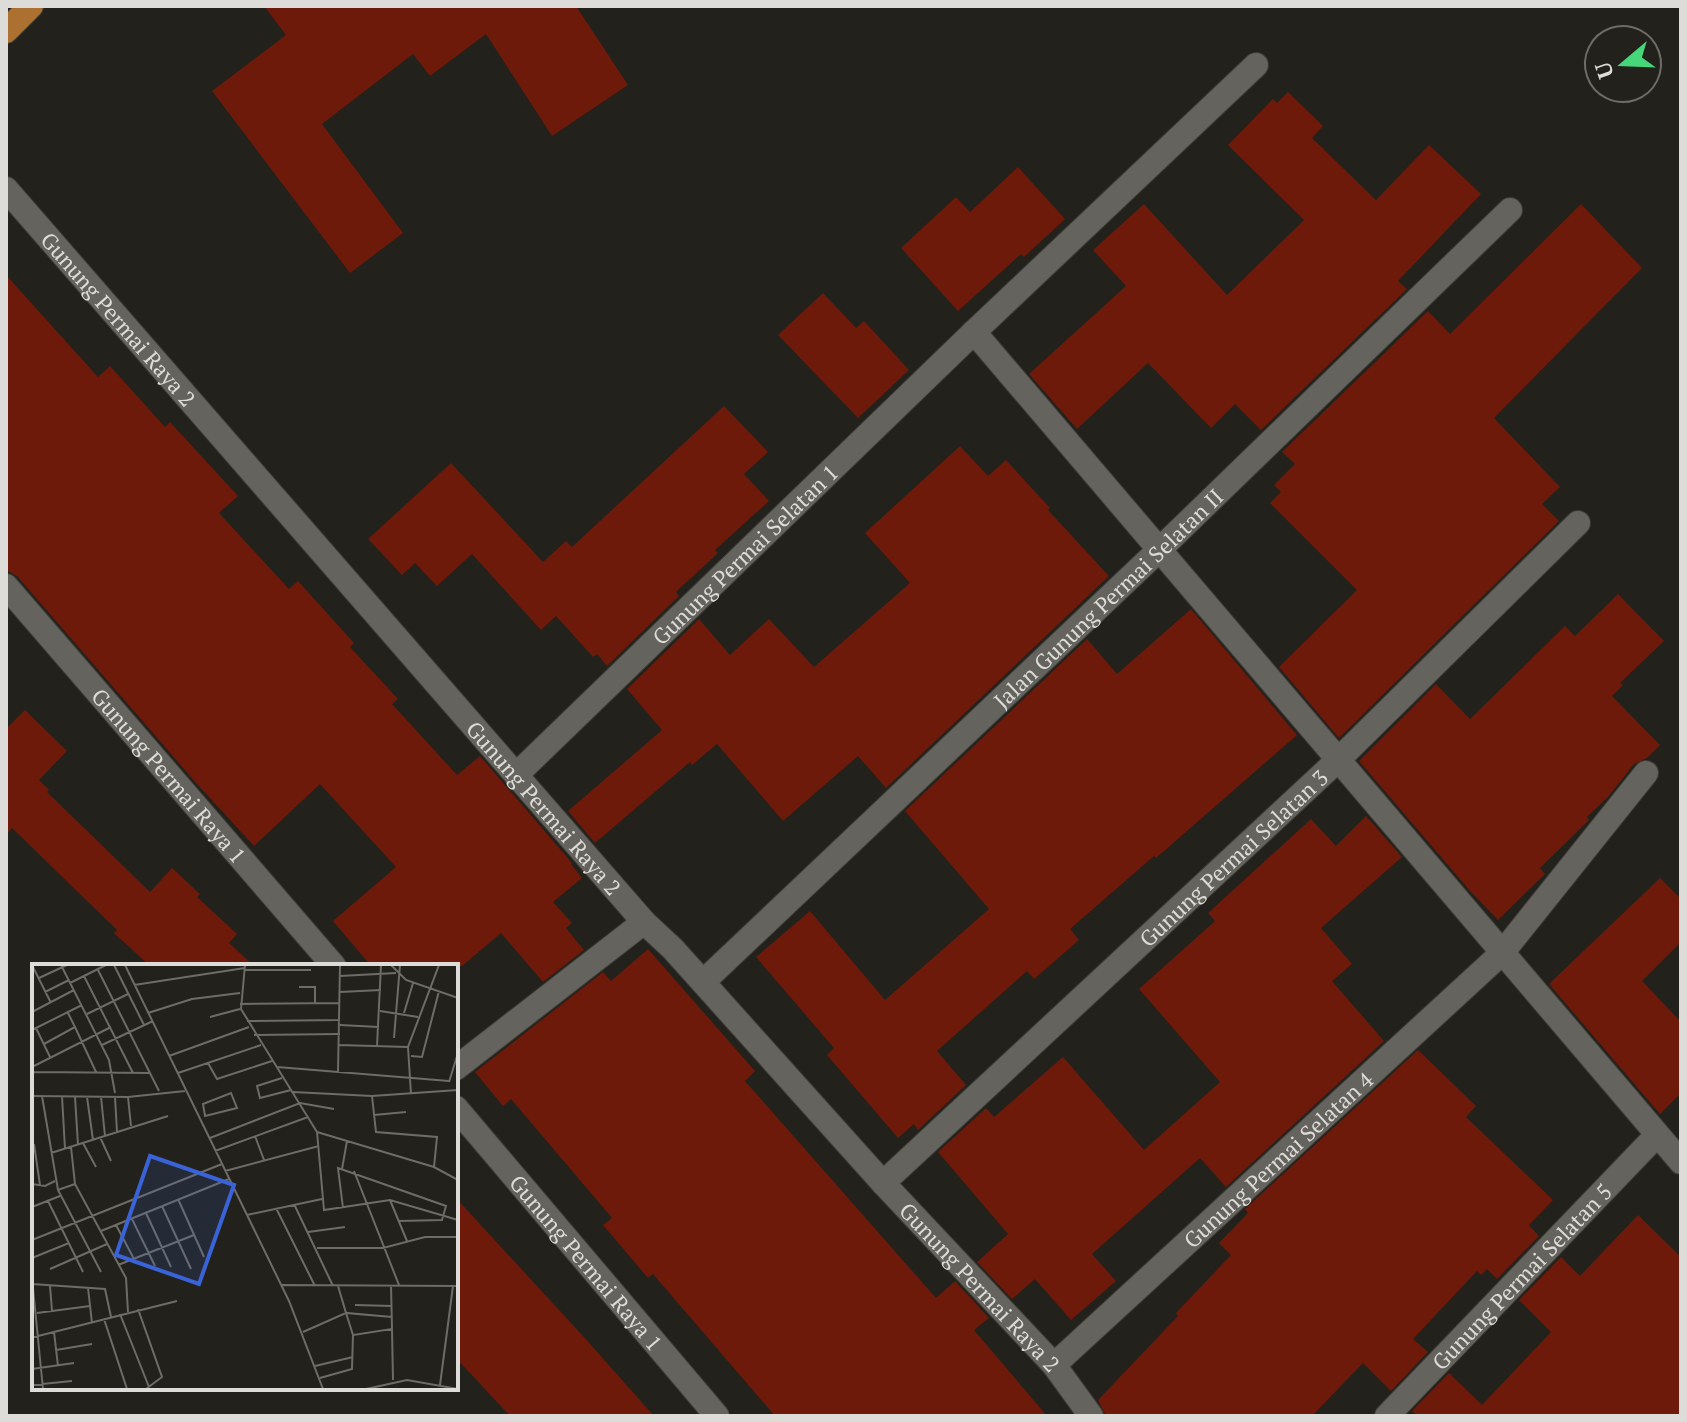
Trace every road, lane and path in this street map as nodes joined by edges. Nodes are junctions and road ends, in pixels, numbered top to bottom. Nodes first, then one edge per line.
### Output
1 (31, 6) edge
2 (6, 31) edge
3 (1256, 65) dead end
4 (11, 205) edge
5 (1510, 210) dead end
6 (974, 332) junction
7 (1578, 523) dead end
8 (1159, 550) junction
9 (6, 586) edge
10 (1338, 760) junction
11 (1646, 773) dead end
12 (516, 775) junction
13 (644, 922) junction
14 (1502, 953) junction
15 (332, 964) edge
16 (703, 982) junction
17 (458, 1066) edge
18 (458, 1110) edge
19 (1657, 1135) junction
20 (1681, 1162) edge
21 (883, 1183) junction
22 (1054, 1365) junction
23 (717, 1416) edge
24 (1091, 1416) edge
25 (1387, 1416) edge

1 - 2 main road
3 - 6 street, Gunung Permai Selatan 1
4 - 12 street, Gunung Permai Raya 2
5 - 8 street, Jalan Gunung Permai Selatan II
6 - 8 street
6 - 12 street, Gunung Permai Selatan 1
7 - 10 street, Gunung Permai Selatan 3
8 - 10 street
8 - 16 street, Jalan Gunung Permai Selatan II
9 - 15 street, Gunung Permai Raya 1
10 - 14 street
10 - 21 street, Gunung Permai Selatan 3
11 - 14 street, Gunung Permai Selatan 4
12 - 13 street, Gunung Permai Raya 2
13 - 16 street, Gunung Permai Raya 2
13 - 17 street
14 - 19 street
14 - 22 street, Gunung Permai Selatan 4
16 - 21 street, Gunung Permai Raya 2
18 - 23 street, Gunung Permai Raya 1
19 - 20 street
19 - 25 street, Gunung Permai Selatan 5
21 - 22 street, Gunung Permai Raya 2
22 - 24 street, Gunung Permai Raya 2

